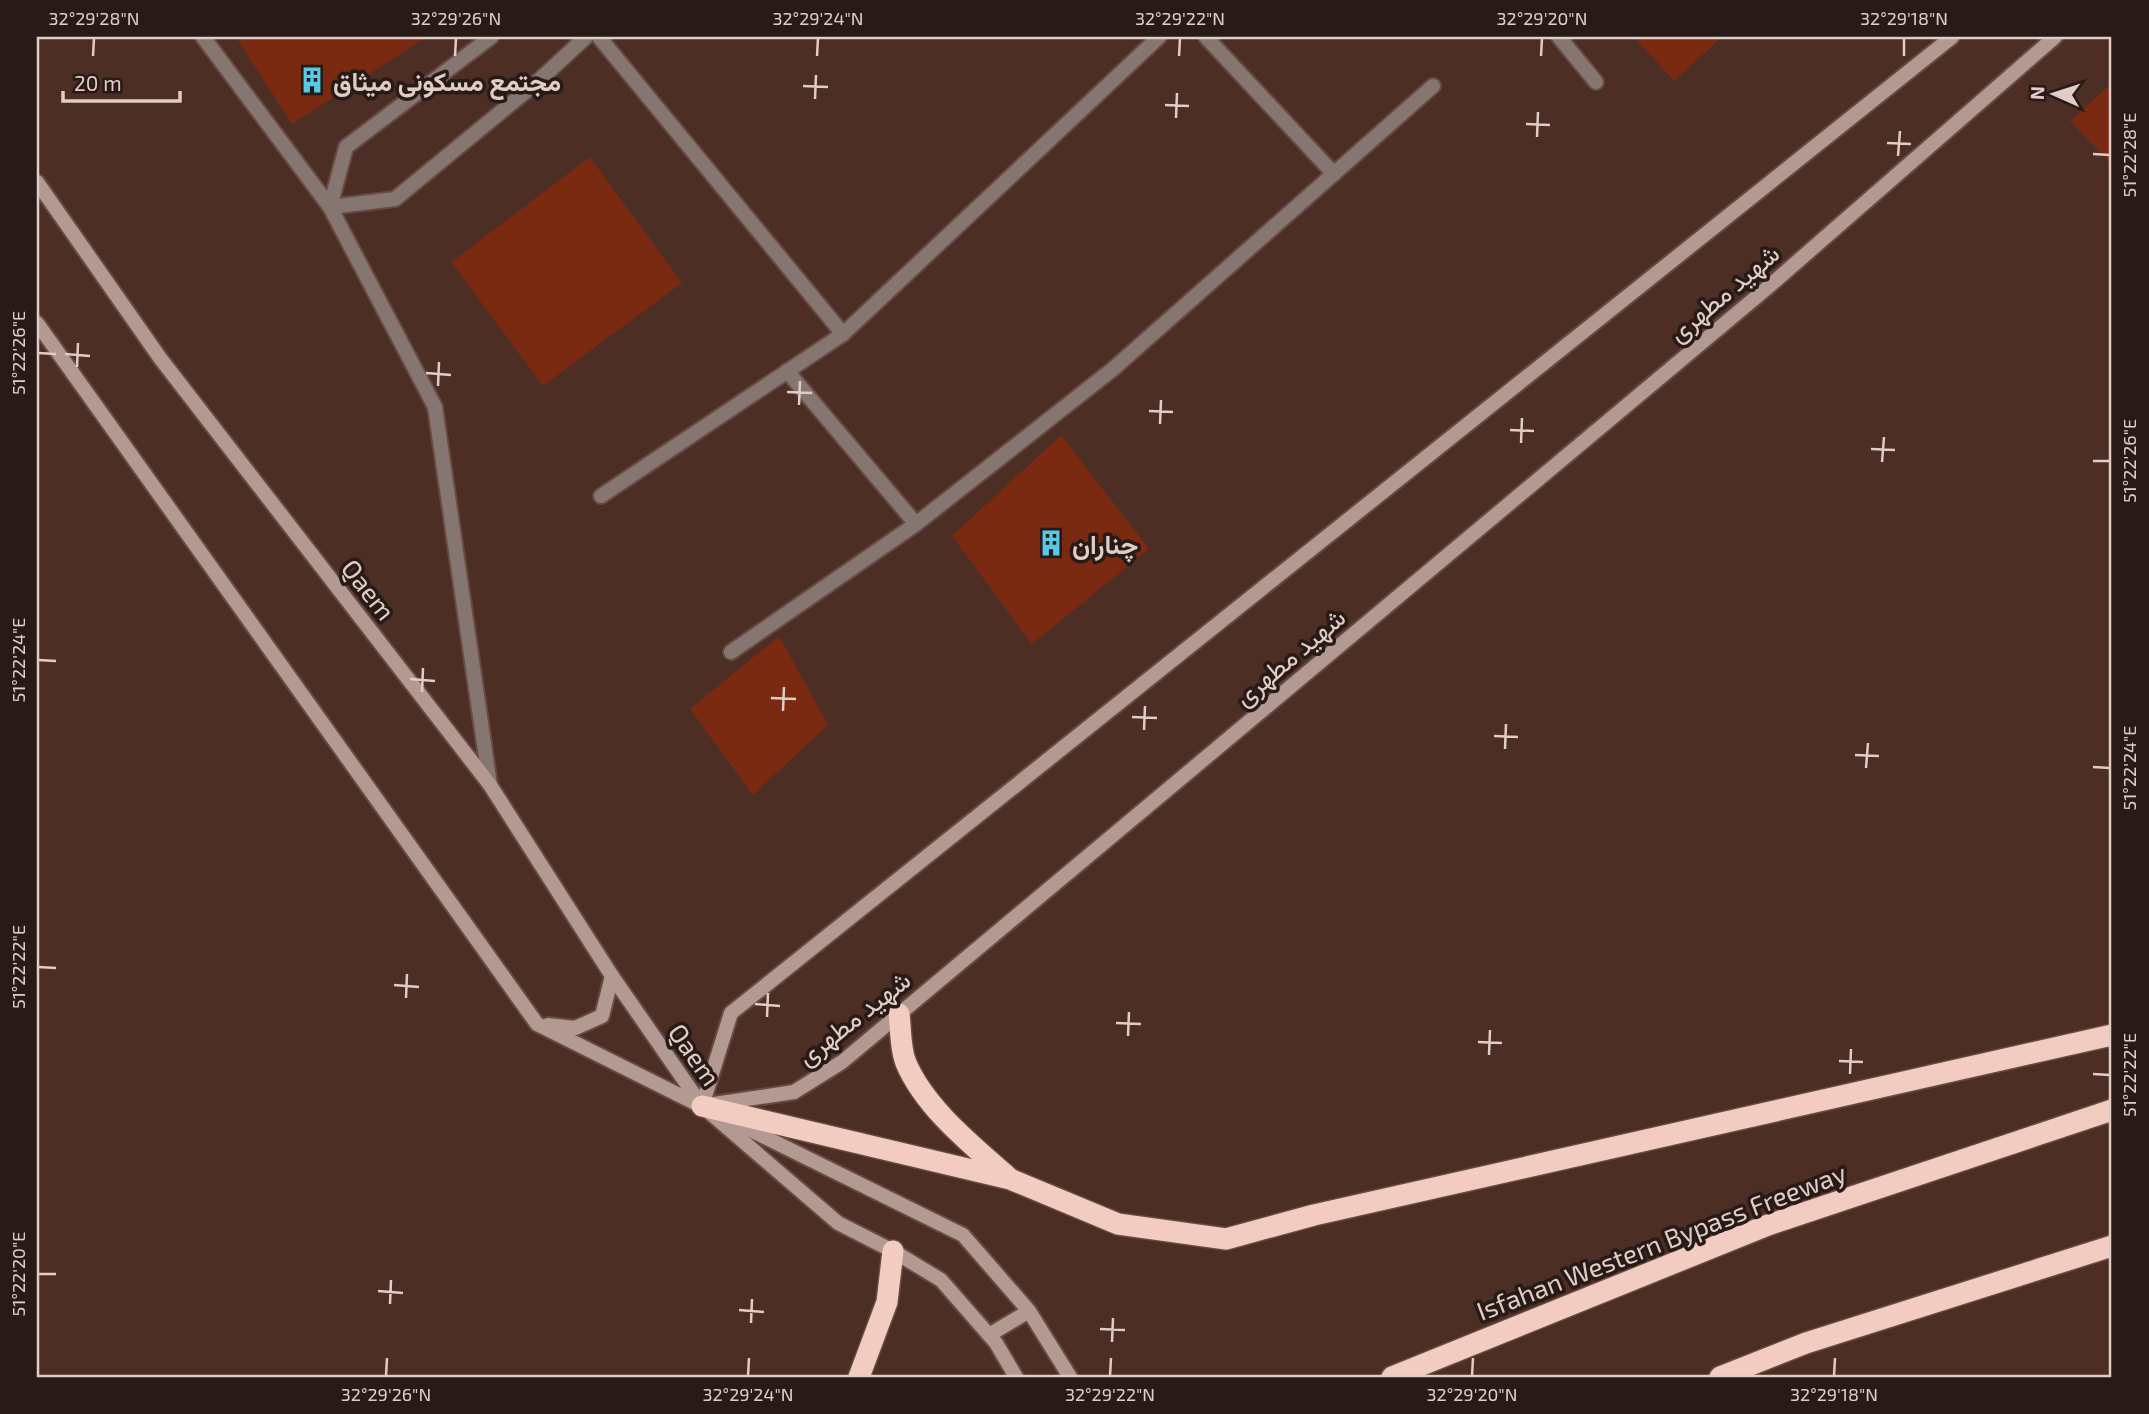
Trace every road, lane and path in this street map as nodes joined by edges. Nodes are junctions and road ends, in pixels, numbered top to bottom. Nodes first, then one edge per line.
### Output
1 (203, 37) edge
2 (491, 37) edge
3 (586, 37) edge
4 (599, 37) edge
5 (1159, 37) edge
6 (1206, 37) edge
7 (1559, 37) edge
8 (1952, 37) edge
9 (2055, 37) edge
10 (1596, 82) dead end
11 (1433, 86) dead end
12 (1335, 174) junction
13 (37, 182) edge
14 (330, 207) junction
15 (37, 323) edge
16 (843, 334) junction
17 (787, 371) junction
18 (601, 496) dead end
19 (916, 524) junction
20 (731, 652) dead end
21 (490, 785) junction
22 (612, 976) junction
23 (899, 1014) junction
24 (537, 1024) junction
25 (2112, 1035) edge
26 (702, 1106) junction
27 (2112, 1110) edge
28 (1010, 1179) junction
29 (2112, 1246) edge
30 (894, 1251) junction
31 (1028, 1311) junction
32 (989, 1335) junction
33 (859, 1377) edge
34 (1016, 1377) edge
35 (1070, 1377) edge
36 (1392, 1377) edge
37 (1720, 1377) edge

1 - 14 street
2 - 14 street
3 - 14 street
4 - 16 street
5 - 16 street
6 - 12 street
7 - 10 street
8 - 26 main road, شهید مطهری
9 - 23 main road, شهید مطهری
11 - 12 street
12 - 19 street
13 - 21 main road, Qaem
14 - 21 street
15 - 24 main road, Qaem
16 - 17 street
17 - 18 street
17 - 19 street
19 - 20 street
21 - 22 main road, Qaem
22 - 24 main road
22 - 26 main road, Qaem
23 - 26 main road, شهید مطهری
23 - 28 highway
24 - 26 main road, Qaem
25 - 28 highway
26 - 28 highway
26 - 30 main road
26 - 31 main road
27 - 36 highway, Isfahan Western Bypass Freeway
29 - 37 highway
30 - 32 main road
30 - 33 highway
31 - 32 main road
31 - 35 main road
32 - 34 main road

